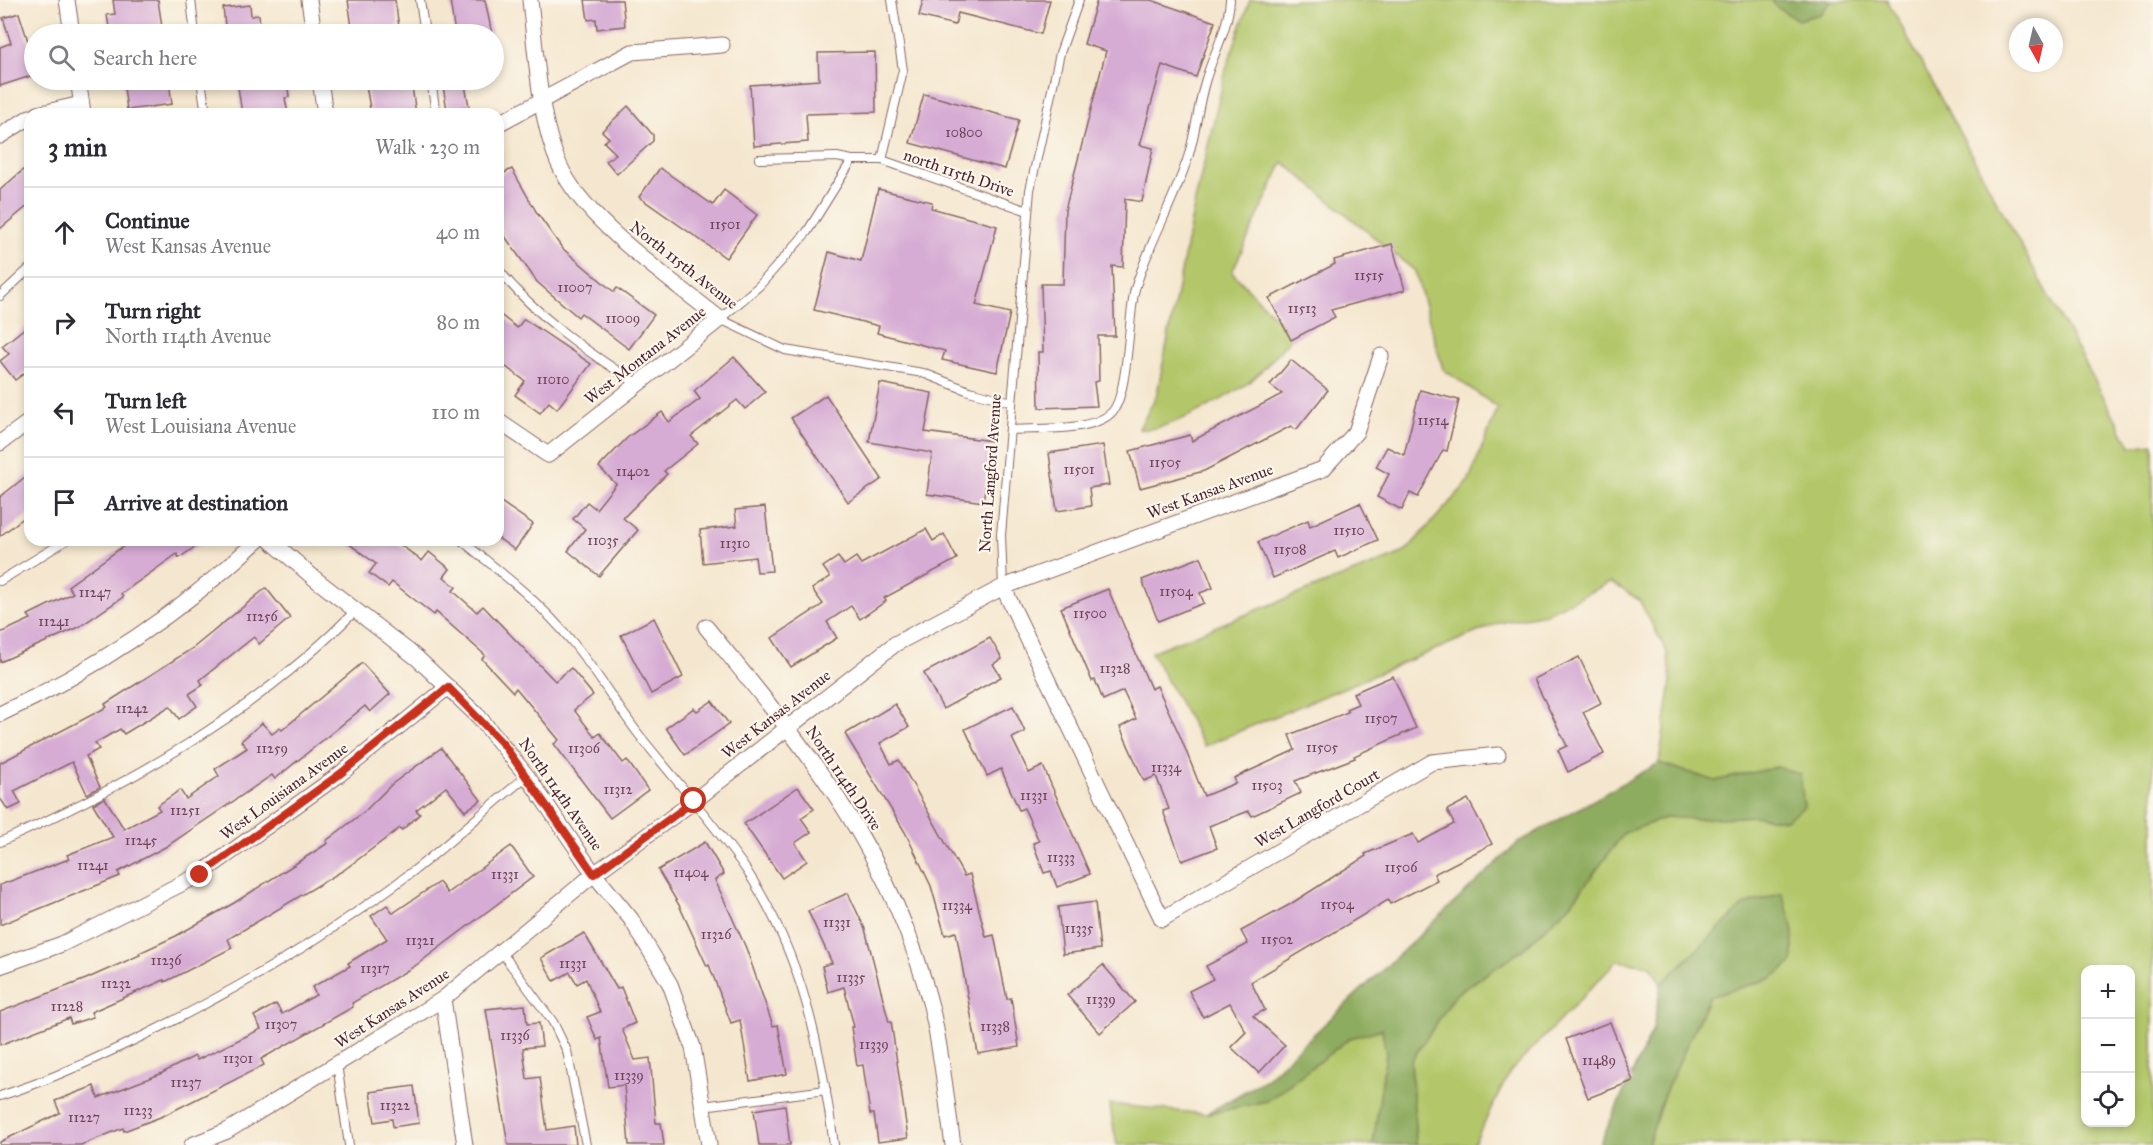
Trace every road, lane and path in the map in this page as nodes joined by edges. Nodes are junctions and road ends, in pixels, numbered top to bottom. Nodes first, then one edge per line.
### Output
1 (67, 0) edge
2 (191, 0) edge
3 (309, 0) edge
4 (420, 0) edge
5 (530, 0) edge
6 (892, 0) edge
7 (1079, 0) edge
8 (1230, 0) edge
9 (71, 24) edge
10 (194, 24) edge
11 (313, 24) edge
12 (424, 24) edge
13 (722, 45) dead end
14 (79, 90) edge
15 (202, 90) edge
16 (321, 90) edge
17 (433, 90) edge
18 (543, 98) junction
19 (82, 108) edge
20 (205, 108) edge
21 (324, 108) edge
22 (435, 108) edge
23 (24, 121) edge
24 (504, 121) edge
25 (0, 136) edge
26 (759, 159) dead end
27 (852, 160) junction
28 (882, 160) junction
29 (1028, 211) junction
30 (24, 274) edge
31 (504, 276) edge
32 (0, 296) edge
33 (720, 319) junction
34 (1381, 356) dead end
35 (638, 384) junction
36 (1012, 402) junction
37 (24, 425) edge
38 (504, 425) edge
39 (1010, 430) junction
40 (0, 442) edge
41 (57, 546) edge
42 (251, 546) edge
43 (277, 546) edge
44 (468, 546) edge
45 (0, 581) edge
46 (1003, 587) junction
47 (356, 610) junction
48 (706, 627) dead end
49 (448, 687) junction
50 (0, 714) edge
51 (788, 728) junction
52 (1498, 755) dead end
53 (527, 776) junction
54 (694, 801) junction
55 (0, 842) edge
56 (594, 874) junction
57 (1162, 919) joint
58 (502, 953) junction
59 (0, 966) edge
60 (443, 999) junction
61 (337, 1064) junction
62 (826, 1090) junction
63 (0, 1096) edge
64 (703, 1106) junction
65 (228, 1138) edge
66 (192, 1145) edge
67 (349, 1145) edge
68 (465, 1145) edge
69 (586, 1145) edge
70 (709, 1145) edge
71 (834, 1145) edge
72 (953, 1145) edge

1 - 9 street
2 - 10 lane
3 - 11 street
4 - 12 lane
5 - 18 street, North 115th Avenue
6 - 28 lane
7 - 29 lane, North Langford Avenue
8 - 39 lane
13 - 18 street
14 - 19 street
15 - 20 lane
16 - 21 street
17 - 22 lane
18 - 24 street
18 - 33 street, North 115th Avenue
23 - 25 street
26 - 27 lane
27 - 28 lane
27 - 33 lane, West Montana Avenue
28 - 29 lane, north 115th Drive
29 - 36 lane, North Langford Avenue
30 - 32 lane
31 - 35 lane
33 - 35 street, West Montana Avenue
33 - 36 lane, North 115th Avenue
34 - 46 street, West Kansas Avenue
35 - 38 street, West Montana Avenue
36 - 39 lane, North Langford Avenue
37 - 40 street
39 - 46 lane, North Langford Avenue
41 - 45 lane
42 - 50 street
43 - 47 street, North 114th Avenue
44 - 54 lane
46 - 51 street, West Kansas Avenue
46 - 57 street, North Langford Avenue
47 - 49 street, North 114th Avenue
47 - 55 lane
48 - 51 street, North 114th Drive
49 - 53 street, North 114th Avenue
49 - 59 street, West Louisiana Avenue
51 - 54 street, West Kansas Avenue
51 - 72 street, North 114th Drive
52 - 57 street, West Langford Court
53 - 56 street, North 114th Avenue
53 - 63 lane
54 - 56 street, West Kansas Avenue
54 - 62 lane
56 - 58 street, West Kansas Avenue
56 - 64 street, North 114th Avenue
58 - 60 street, West Kansas Avenue
58 - 69 lane
60 - 61 street, West Kansas Avenue
60 - 68 street
61 - 65 street, West Kansas Avenue
61 - 67 lane
62 - 64 lane
62 - 71 lane
64 - 70 street, North 114th Avenue
65 - 66 street, West Kansas Avenue

